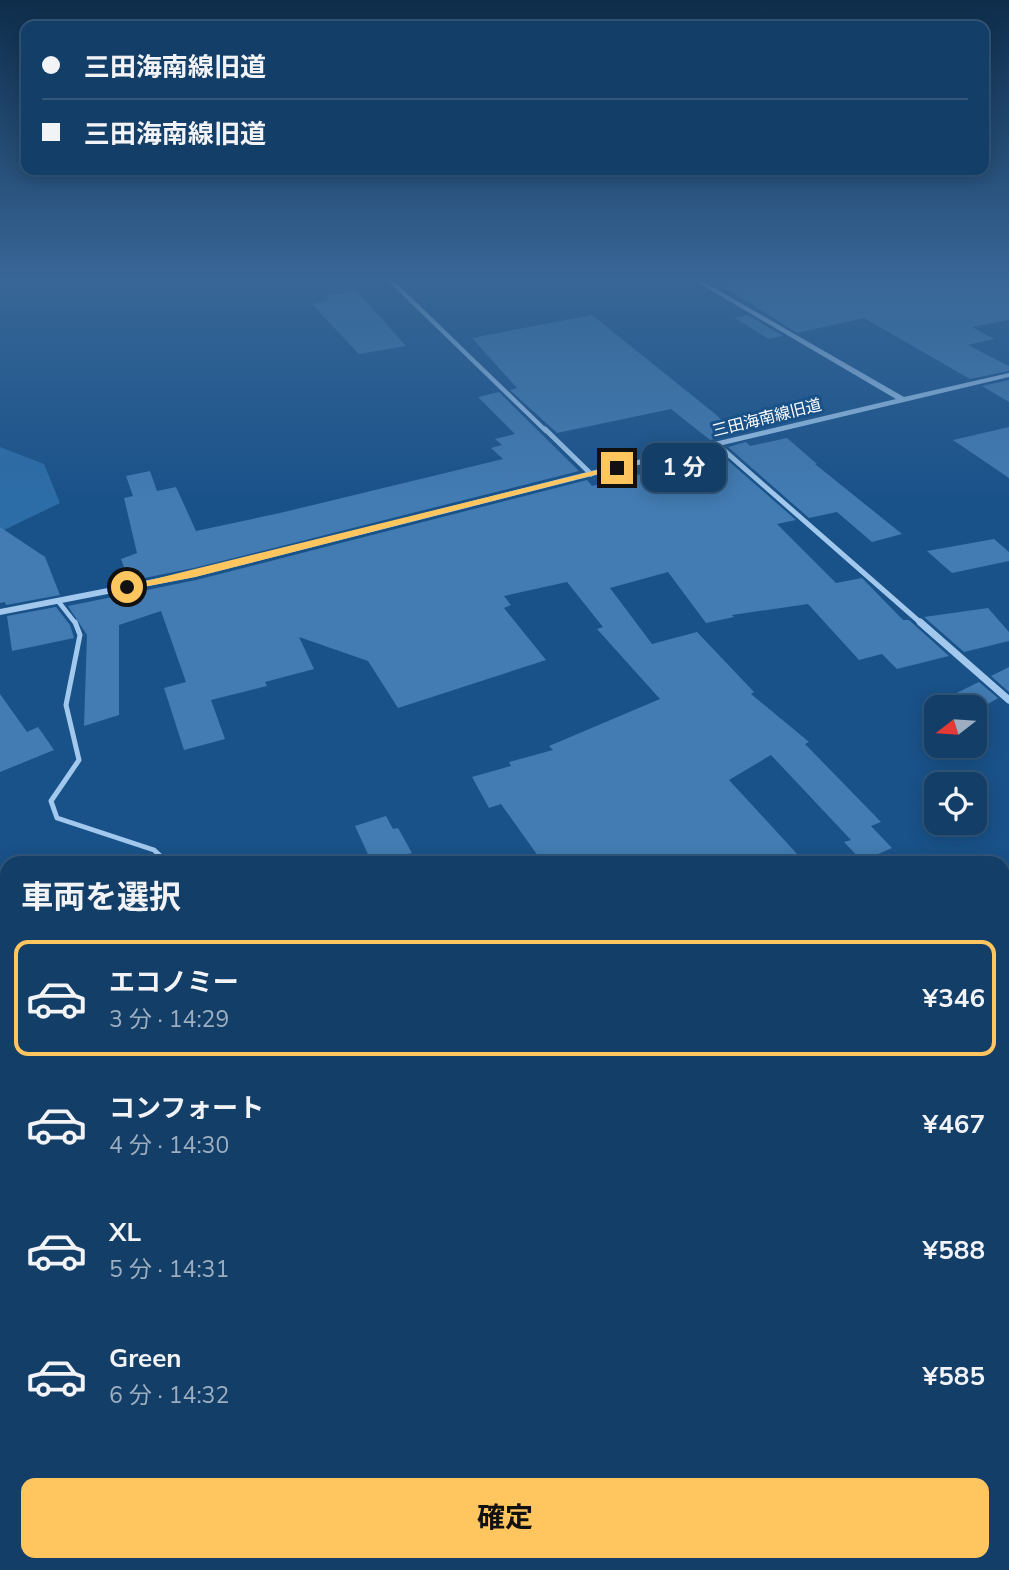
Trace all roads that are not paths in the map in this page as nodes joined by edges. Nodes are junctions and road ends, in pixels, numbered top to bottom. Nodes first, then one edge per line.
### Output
1 (464, 351) edge
2 (819, 351) edge
3 (1009, 375) edge
4 (903, 400) junction
5 (719, 446) junction
6 (591, 474) junction
7 (58, 601) junction
8 (0, 612) edge
9 (1009, 700) edge
10 (160, 856) edge

1 - 6 street
2 - 4 street
3 - 4 street, 三田海南線旧道
4 - 5 street, 三田海南線旧道
5 - 6 street, 三田海南線旧道
5 - 9 street
6 - 7 street, 三田海南線旧道
7 - 8 street, 三田海南線旧道
7 - 10 lane

